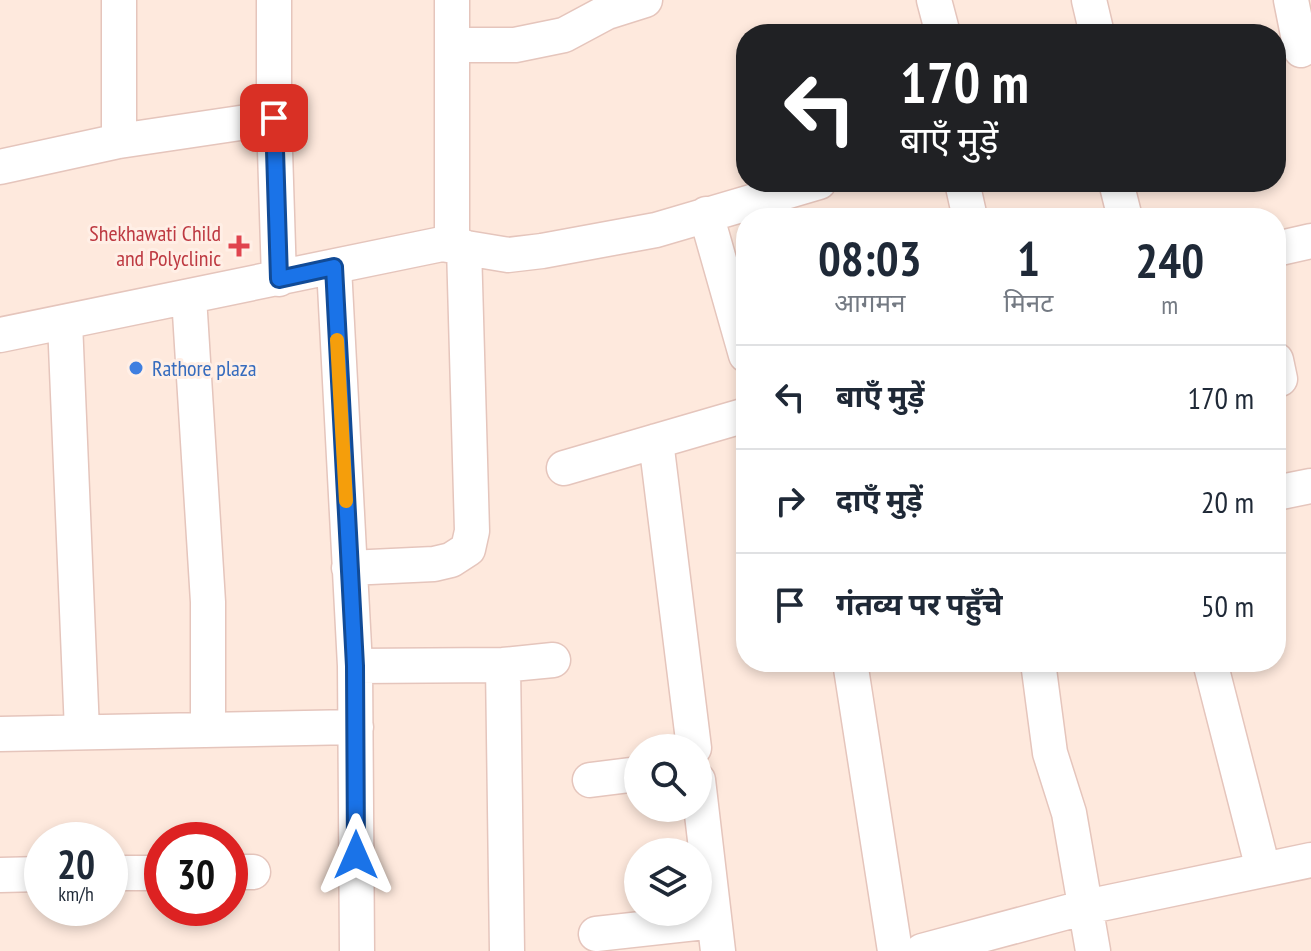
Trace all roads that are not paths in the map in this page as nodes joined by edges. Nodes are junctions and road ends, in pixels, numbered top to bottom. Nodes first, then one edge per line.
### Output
1 (119, 0) edge
2 (274, 0) edge
3 (452, 0) edge
4 (645, 0) edge
5 (934, 0) edge
6 (1089, 0) edge
7 (1291, 0) edge
8 (607, 6) edge
9 (940, 24) edge
10 (1095, 24) edge
11 (453, 45) junction
12 (1296, 52) edge
13 (274, 118) junction
14 (119, 141) junction
15 (0, 167) edge
16 (784, 192) edge
17 (706, 214) junction
18 (1311, 241) edge
19 (458, 245) junction
20 (1286, 247) edge
21 (334, 267) junction
22 (279, 279) junction
23 (189, 297) junction
24 (736, 320) edge
25 (65, 322) junction
26 (0, 335) edge
27 (736, 418) edge
28 (656, 441) junction
29 (564, 468) dead end
30 (1311, 486) edge
31 (1286, 491) edge
32 (349, 568) junction
33 (553, 660) dead end
34 (503, 665) junction
35 (355, 666) junction
36 (852, 672) edge
37 (1039, 672) edge
38 (1213, 672) edge
39 (356, 727) junction
40 (208, 729) junction
41 (82, 731) junction
42 (0, 734) edge
43 (692, 734) edge
44 (624, 776) edge
45 (590, 780) dead end
46 (703, 822) edge
47 (1311, 860) edge
48 (1263, 869) junction
49 (24, 874) edge
50 (0, 875) edge
51 (1086, 907) junction
52 (596, 934) dead end
53 (716, 936) edge
54 (357, 951) edge
55 (507, 951) edge
56 (895, 951) edge
57 (922, 951) edge
58 (1093, 951) edge

1 - 14 street
2 - 13 street
3 - 11 street
4 - 8 street
5 - 9 street
6 - 10 street
7 - 12 street
8 - 11 street
11 - 19 street
13 - 14 street
13 - 22 street
14 - 15 street
16 - 17 street
17 - 19 street
17 - 24 street
18 - 20 street
19 - 21 street
19 - 32 street
21 - 22 street
21 - 32 street
22 - 23 street
23 - 25 street
23 - 40 street
25 - 26 street
25 - 41 street
27 - 28 street
28 - 29 street
28 - 43 street
30 - 31 street
32 - 35 street
33 - 34 street
34 - 35 street
34 - 55 street
35 - 39 street
36 - 56 street
37 - 51 street
38 - 48 street
39 - 40 street
39 - 54 street
40 - 41 street
41 - 42 street
44 - 45 street
46 - 53 street
47 - 48 street
48 - 51 street
49 - 50 street
51 - 57 street
51 - 58 street
52 - 53 street

